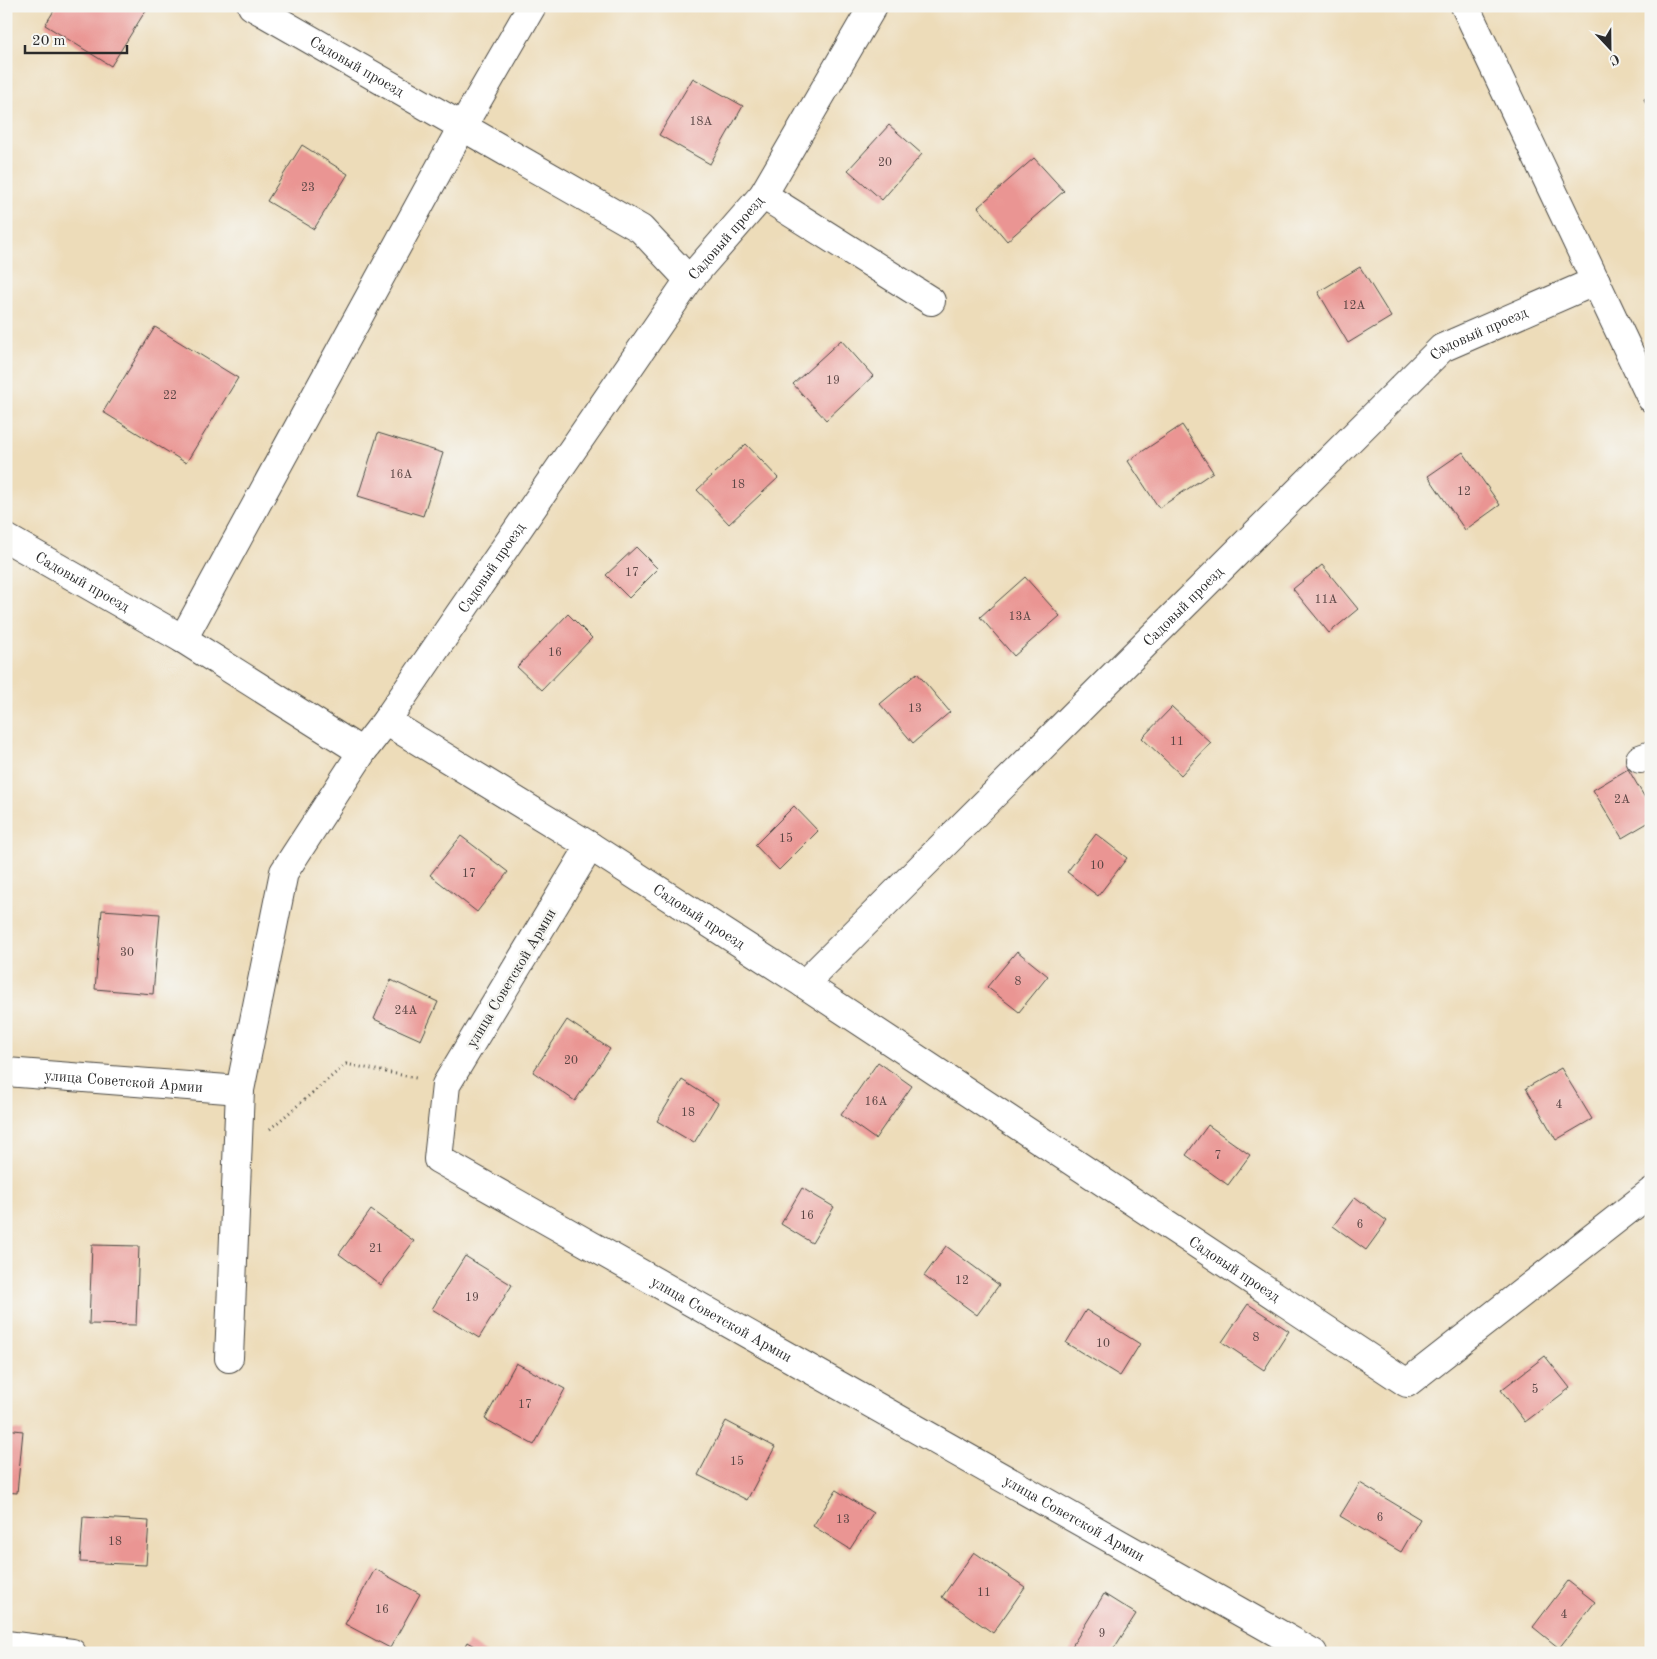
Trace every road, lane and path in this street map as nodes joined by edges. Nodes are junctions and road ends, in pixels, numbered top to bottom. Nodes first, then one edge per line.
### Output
1 (252, 6) edge
2 (532, 6) edge
3 (873, 6) edge
4 (1465, 6) edge
5 (462, 127) junction
6 (763, 195) junction
7 (689, 280) junction
8 (1596, 281) junction
9 (931, 302) dead end
10 (1651, 398) edge
11 (6, 538) edge
12 (183, 639) junction
13 (386, 721) junction
14 (362, 752) junction
15 (590, 846) junction
16 (804, 984) junction
17 (6, 1072) edge
18 (446, 1085) junction
19 (240, 1090) junction
20 (238, 1157) junction
21 (1651, 1192) edge
22 (229, 1358) dead end
23 (6, 1645) edge
24 (72, 1653) edge
25 (1313, 1653) edge

1 - 5 street, Садовый проезд
2 - 5 street
3 - 6 street, Садовый проезд
4 - 8 street
5 - 7 street, Садовый проезд
5 - 12 street
6 - 7 street, Садовый проезд
6 - 9 street
7 - 13 street, Садовый проезд
8 - 10 street
8 - 16 street, Садовый проезд
11 - 12 street, Садовый проезд
12 - 14 street, Садовый проезд
13 - 14 street
13 - 15 street, Садовый проезд
14 - 19 street
15 - 16 street, Садовый проезд
15 - 18 street, улица Советской Армии
16 - 21 street, Садовый проезд
17 - 19 street, улица Советской Армии
18 - 20 path
18 - 25 street, улица Советской Армии
19 - 20 street
20 - 22 street
23 - 24 street

